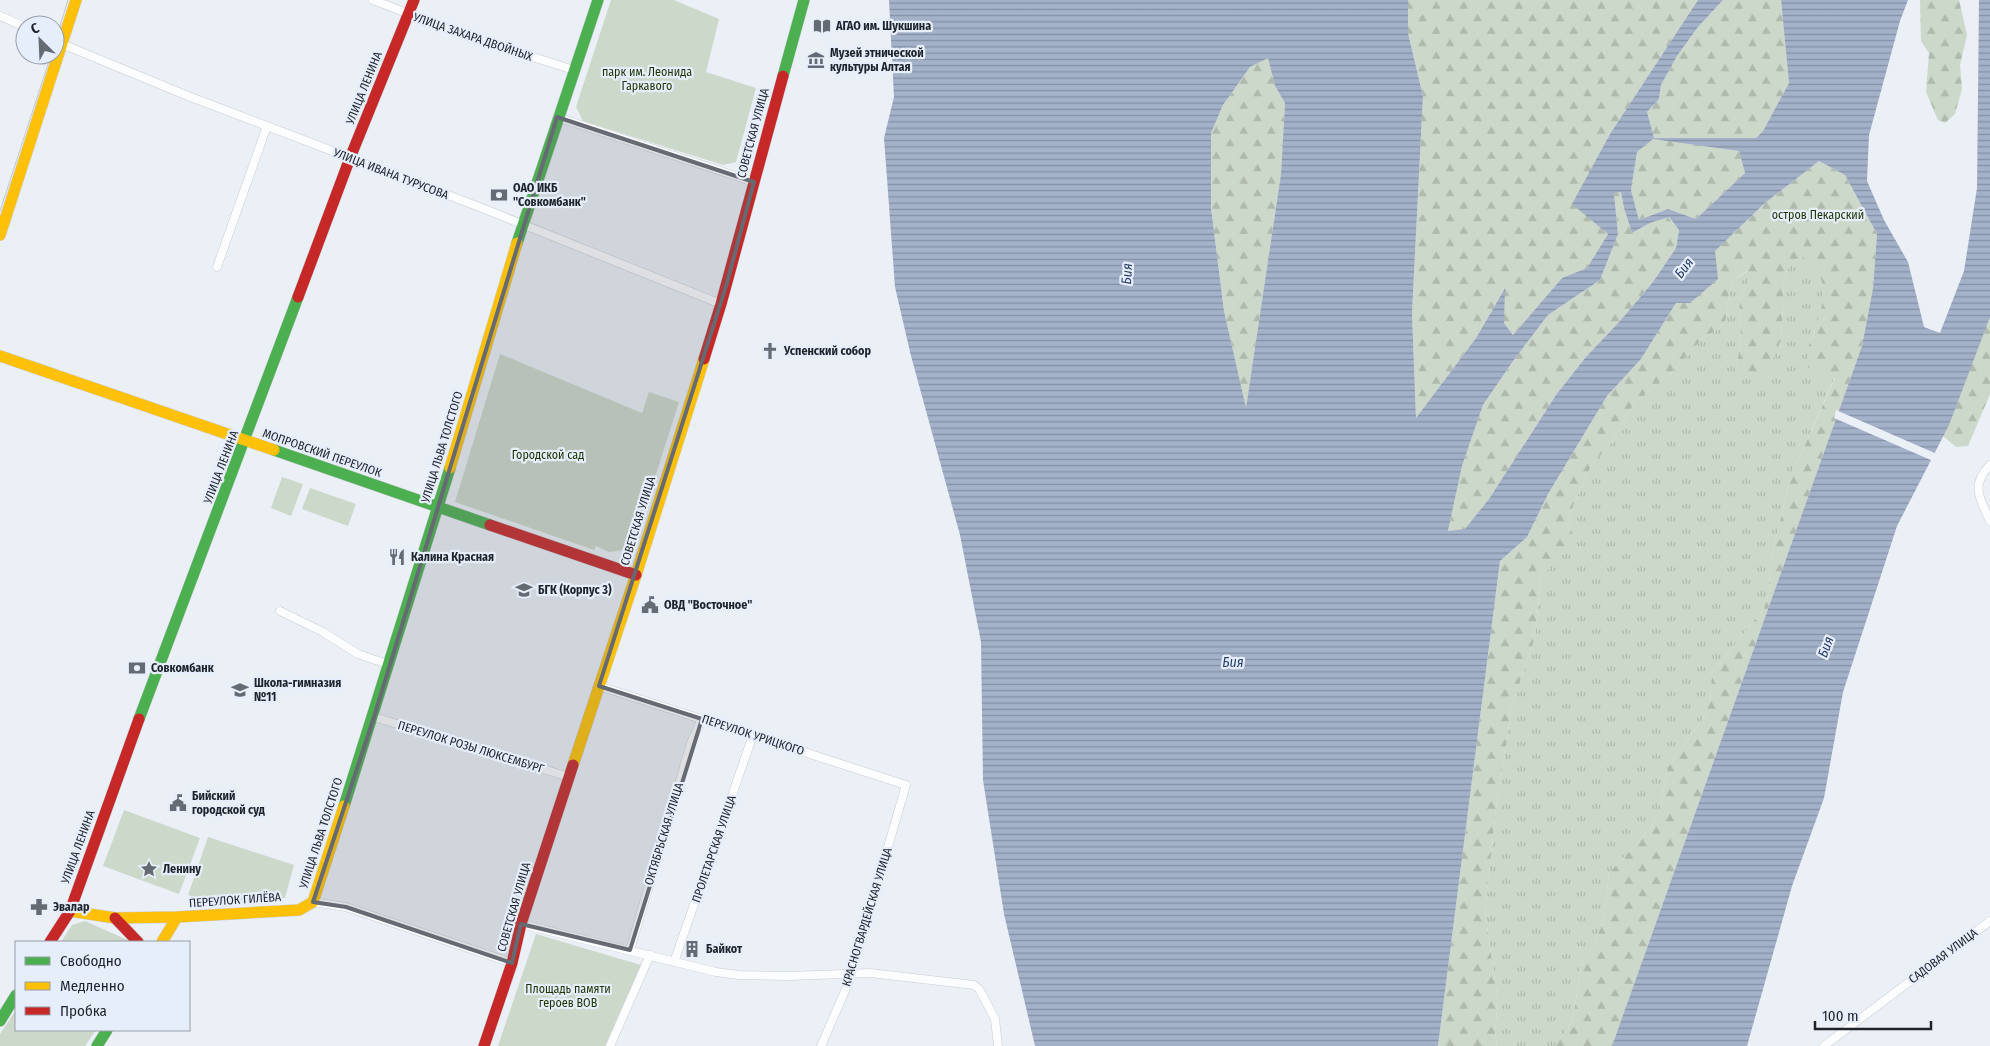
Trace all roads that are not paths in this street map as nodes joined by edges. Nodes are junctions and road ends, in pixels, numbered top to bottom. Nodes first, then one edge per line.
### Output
1 (76, 0) edge
2 (372, 0) edge
3 (414, 0) edge
4 (598, 0) edge
5 (804, 0) edge
6 (408, 15) junction
7 (0, 16) edge
8 (15, 23) edge
9 (65, 35) edge
10 (65, 45) edge
11 (55, 65) edge
12 (574, 70) junction
13 (557, 117) junction
14 (267, 126) junction
15 (350, 158) junction
16 (754, 182) junction
17 (522, 224) junction
18 (0, 235) edge
19 (218, 267) dead end
20 (721, 304) junction
21 (0, 356) edge
22 (245, 441) junction
23 (1990, 466) edge
24 (438, 507) junction
25 (1990, 521) edge
26 (636, 575) junction
27 (280, 610) dead end
28 (390, 665) junction
29 (599, 686) junction
30 (374, 717) junction
31 (702, 719) junction
32 (753, 735) junction
33 (569, 778) junction
34 (906, 785) joint
35 (313, 902) junction
36 (70, 911) junction
37 (115, 918) junction
38 (177, 918) junction
39 (1990, 921) edge
40 (521, 924) junction
41 (51, 941) edge
42 (137, 941) edge
43 (163, 941) edge
44 (630, 950) junction
45 (650, 954) junction
46 (674, 962) junction
47 (512, 963) junction
48 (851, 975) junction
49 (15, 997) edge
50 (0, 1021) edge
51 (106, 1031) edge
52 (97, 1046) edge
53 (484, 1046) edge
54 (610, 1046) edge
55 (820, 1046) edge
56 (998, 1046) edge
57 (1824, 1046) edge

1 - 9 street
2 - 6 street, УЛИЦА ЗАХАРА ДВОЙНЫХ
3 - 6 street, УЛИЦА ЛЕНИНА
4 - 12 street, УЛИЦА ЛЬВА ТОЛСТОГО
5 - 16 street, СОВЕТСКАЯ УЛИЦА
6 - 12 street, УЛИЦА ЗАХАРА ДВОЙНЫХ
6 - 15 street, УЛИЦА ЛЕНИНА
7 - 8 street
10 - 14 street, УЛИЦА ИВАНА ТУРУСОВА
11 - 18 street
12 - 13 street, УЛИЦА ЛЬВА ТОЛСТОГО
13 - 16 street
13 - 17 street, УЛИЦА ЛЬВА ТОЛСТОГО
14 - 15 street, УЛИЦА ИВАНА ТУРУСОВА
14 - 19 street
15 - 17 street, УЛИЦА ИВАНА ТУРУСОВА
15 - 22 street, УЛИЦА ЛЕНИНА
16 - 20 street, СОВЕТСКАЯ УЛИЦА
17 - 20 street, УЛИЦА ИВАНА ТУРУСОВА
17 - 24 street, УЛИЦА ЛЬВА ТОЛСТОГО
20 - 26 street, СОВЕТСКАЯ УЛИЦА
21 - 22 street, МОПРОВСКИЙ ПЕРЕУЛОК
22 - 24 street, МОПРОВСКИЙ ПЕРЕУЛОК
22 - 36 street, УЛИЦА ЛЕНИНА
23 - 25 street
24 - 26 street, МОПРОВСКИЙ ПЕРЕУЛОК
24 - 28 street, УЛИЦА ЛЬВА ТОЛСТОГО
26 - 29 street, СОВЕТСКАЯ УЛИЦА
27 - 28 street
28 - 30 street, УЛИЦА ЛЬВА ТОЛСТОГО
29 - 31 street, ПЕРЕУЛОК УРИЦКОГО
29 - 33 street, СОВЕТСКАЯ УЛИЦА
30 - 33 street, ПЕРЕУЛОК РОЗЫ ЛЮКСЕМБУРГ
30 - 35 street, УЛИЦА ЛЬВА ТОЛСТОГО
31 - 32 street, ПЕРЕУЛОК УРИЦКОГО
31 - 44 street, ОКТЯБРЬСКАЯ УЛИЦА
32 - 34 street, ПЕРЕУЛОК УРИЦКОГО
32 - 46 street, ПРОЛЕТАРСКАЯ УЛИЦА
33 - 40 street, СОВЕТСКАЯ УЛИЦА
34 - 48 street, КРАСНОГВАРДЕЙСКАЯ УЛИЦА
35 - 38 street, ПЕРЕУЛОК ГИЛЁВА
35 - 47 street, ПЕРЕУЛОК ГИЛЁВА
36 - 37 street, ПЕРЕУЛОК ГИЛЁВА
36 - 41 street, УЛИЦА ЛЕНИНА
37 - 38 street, ПЕРЕУЛОК ГИЛЁВА
37 - 42 street
38 - 43 street
39 - 57 street, САДОВАЯ УЛИЦА
40 - 44 street
40 - 47 street, СОВЕТСКАЯ УЛИЦА
44 - 45 street
45 - 46 street
45 - 54 street
46 - 48 street
47 - 53 street, СОВЕТСКАЯ УЛИЦА
48 - 55 street, КРАСНОГВАРДЕЙСКАЯ УЛИЦА
48 - 56 street
49 - 50 street
51 - 52 street

